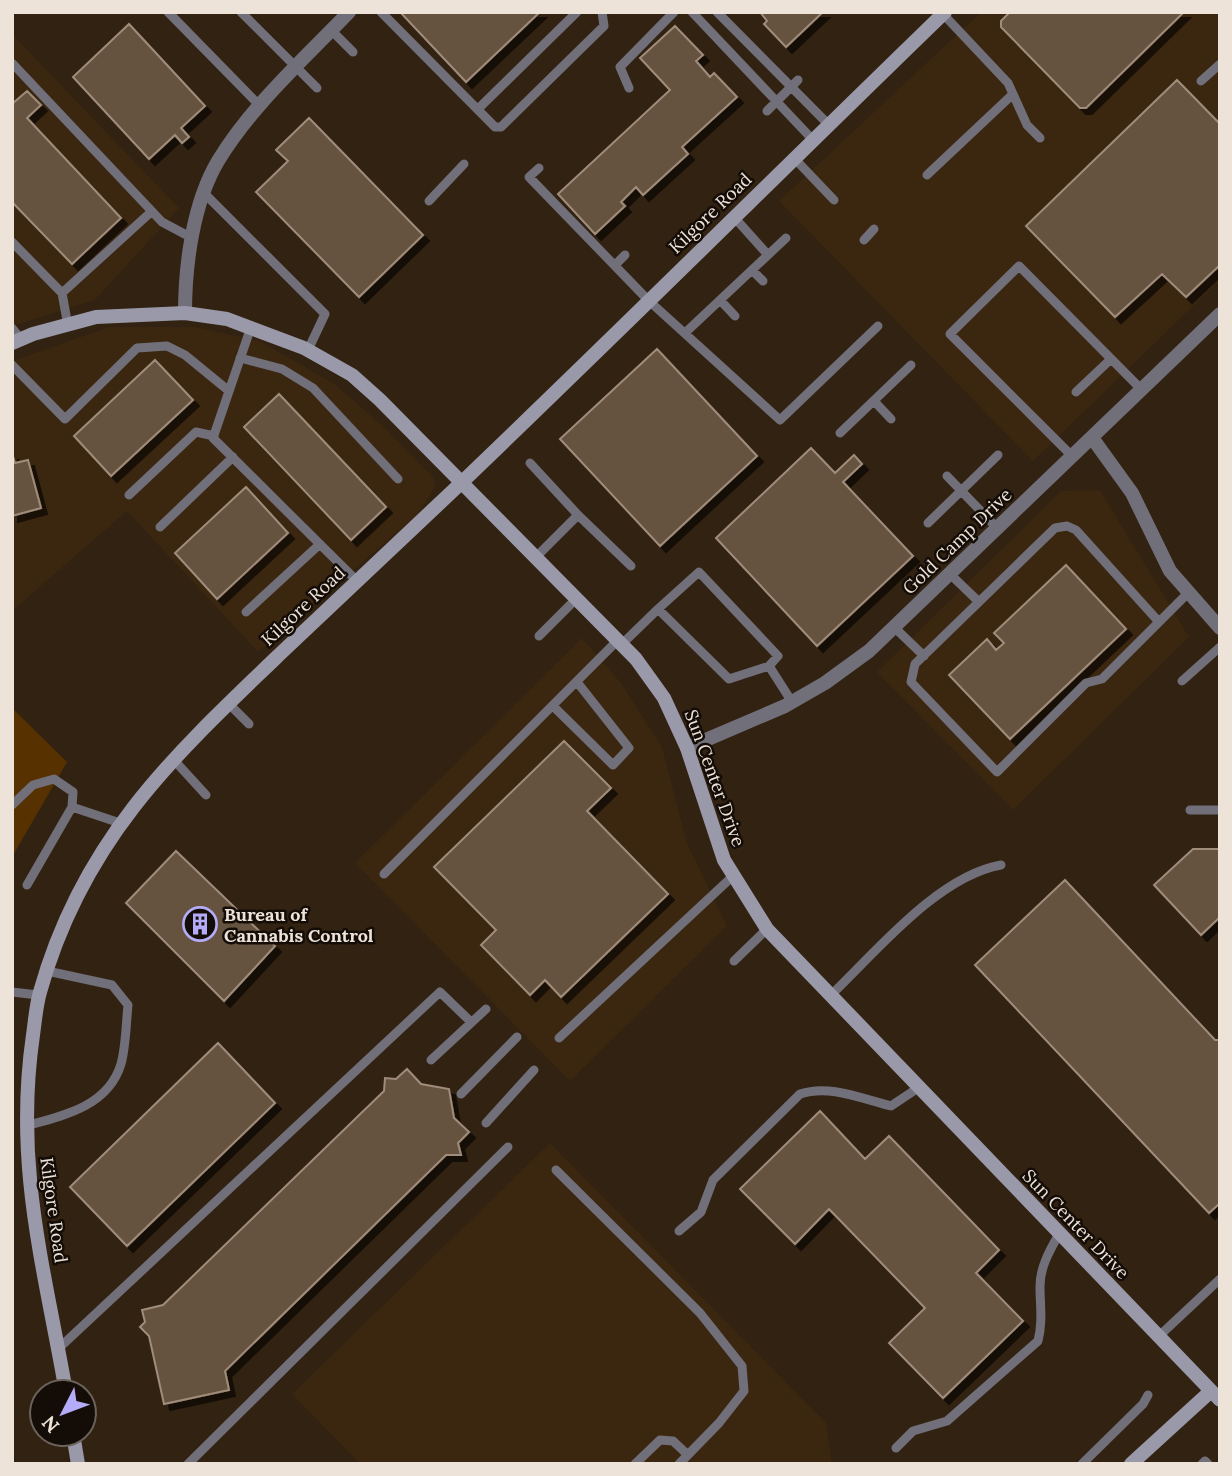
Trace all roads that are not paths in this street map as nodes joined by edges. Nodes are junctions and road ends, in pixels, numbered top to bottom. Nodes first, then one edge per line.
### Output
1 (168, 12) edge
2 (241, 12) edge
3 (349, 12) edge
4 (381, 12) edge
5 (578, 12) edge
6 (602, 12) edge
7 (674, 12) edge
8 (692, 12) edge
9 (718, 13) edge
10 (944, 13) edge
11 (706, 27) junction
12 (332, 31) junction
13 (353, 52) dead end
14 (758, 55) junction
15 (12, 63) edge
16 (1220, 64) edge
17 (297, 67) junction
18 (745, 68) junction
19 (798, 79) dead end
20 (1201, 81) dead end
21 (317, 88) dead end
22 (629, 88) dead end
23 (791, 88) junction
24 (1013, 94) junction
25 (777, 101) junction
26 (260, 106) junction
27 (478, 109) junction
28 (767, 111) dead end
29 (829, 125) junction
30 (1040, 138) dead end
31 (813, 140) junction
32 (794, 158) junction
33 (464, 164) dead end
34 (539, 168) dead end
35 (927, 175) dead end
36 (205, 194) junction
37 (834, 200) dead end
38 (429, 201) dead end
39 (151, 212) junction
40 (734, 217) junction
41 (874, 229) dead end
42 (192, 238) junction
43 (786, 238) dead end
44 (864, 240) dead end
45 (12, 242) edge
46 (625, 254) dead end
47 (768, 255) junction
48 (615, 265) junction
49 (752, 270) junction
50 (763, 281) dead end
51 (62, 293) junction
52 (649, 300) junction
53 (720, 300) junction
54 (185, 313) junction
55 (1220, 314) edge
56 (736, 316) dead end
57 (68, 326) junction
58 (877, 326) dead end
59 (251, 327) junction
60 (685, 333) junction
61 (15, 336) edge
62 (307, 350) junction
63 (240, 358) junction
64 (1111, 359) junction
65 (12, 365) edge
66 (911, 365) dead end
67 (1142, 390) junction
68 (229, 391) junction
69 (1076, 392) dead end
70 (874, 401) junction
71 (891, 419) dead end
72 (840, 433) dead end
73 (214, 436) junction
74 (1093, 439) junction
75 (998, 455) dead end
76 (233, 457) junction
77 (1073, 457) junction
78 (530, 463) dead end
79 (947, 476) dead end
80 (398, 479) dead end
81 (461, 484) junction
82 (961, 491) junction
83 (129, 495) dead end
84 (578, 515) junction
85 (928, 523) dead end
86 (160, 527) dead end
87 (998, 529) junction
88 (320, 544) junction
89 (534, 559) junction
90 (631, 566) dead end
91 (950, 574) junction
92 (357, 581) junction
93 (1187, 594) junction
94 (575, 600) junction
95 (979, 602) junction
96 (658, 609) junction
97 (246, 612) dead end
98 (1159, 622) junction
99 (894, 627) junction
100 (1220, 628) edge
101 (539, 636) dead end
102 (619, 643) junction
103 (1220, 647) edge
104 (924, 656) junction
105 (769, 666) junction
106 (577, 681) junction
107 (1182, 681) dead end
108 (792, 702) junction
109 (228, 703) junction
110 (553, 706) junction
111 (249, 724) dead end
112 (687, 748) junction
113 (173, 759) junction
114 (206, 795) dead end
115 (13, 802) edge
116 (72, 807) junction
117 (1191, 810) dead end
118 (1220, 810) edge
119 (120, 822) junction
120 (1002, 865) dead end
121 (384, 874) dead end
122 (733, 876) junction
123 (27, 885) dead end
124 (767, 929) junction
125 (733, 961) dead end
126 (47, 971) junction
127 (12, 992) edge
128 (38, 995) junction
129 (830, 996) junction
130 (486, 1009) dead end
131 (471, 1022) junction
132 (517, 1037) dead end
133 (559, 1038) dead end
134 (431, 1060) dead end
135 (534, 1070) dead end
136 (918, 1088) junction
137 (461, 1094) dead end
138 (486, 1123) dead end
139 (25, 1126) junction
140 (508, 1147) dead end
141 (556, 1170) dead end
142 (679, 1231) dead end
143 (1059, 1234) junction
144 (1220, 1279) edge
145 (1158, 1337) junction
146 (58, 1349) junction
147 (63, 1378) edge
148 (1148, 1395) dead end
149 (1215, 1396) edge
150 (896, 1448) dead end
151 (688, 1455) junction
152 (188, 1464) edge
153 (635, 1464) edge
154 (679, 1464) edge
155 (1082, 1464) edge
156 (1131, 1464) edge
157 (1202, 1464) edge
158 (1208, 1464) edge

1 - 26 lane
2 - 17 lane
3 - 12 street
4 - 27 lane
5 - 27 lane
6 - 27 lane
7 - 22 lane
8 - 11 lane
9 - 11 lane
9 - 14 lane
10 - 24 lane
10 - 29 street, Kilgore Road
11 - 18 lane
12 - 13 lane
12 - 17 street
14 - 18 lane
14 - 23 lane
15 - 39 lane
16 - 20 lane
17 - 21 lane
17 - 26 street
18 - 25 lane
19 - 23 lane
23 - 25 lane
23 - 29 lane
24 - 30 lane
24 - 35 lane
25 - 28 lane
25 - 31 lane
26 - 36 street
29 - 31 street, Kilgore Road
31 - 32 street, Kilgore Road
32 - 37 lane
32 - 40 street, Kilgore Road
33 - 38 lane
34 - 48 lane
36 - 42 street
36 - 62 lane
39 - 42 lane
39 - 51 lane
40 - 47 lane
40 - 52 street, Kilgore Road
41 - 44 lane
42 - 54 street
43 - 47 lane
45 - 51 lane
46 - 48 lane
47 - 49 lane
48 - 52 lane
49 - 50 lane
49 - 53 lane
51 - 57 lane
52 - 60 lane
52 - 81 street, Kilgore Road
53 - 56 lane
53 - 60 lane
54 - 57 street, Sun Center Drive
54 - 59 street, Sun Center Drive
55 - 67 street, Gold Camp Drive
57 - 61 street, Sun Center Drive
58 - 60 lane
59 - 62 street, Sun Center Drive
59 - 63 lane
62 - 81 street, Sun Center Drive
63 - 68 lane
63 - 80 lane
64 - 67 lane
64 - 69 lane
64 - 77 lane
65 - 68 lane
66 - 70 lane
67 - 74 street, Gold Camp Drive
68 - 73 lane
70 - 71 lane
70 - 72 lane
73 - 76 lane
73 - 83 lane
74 - 77 street, Gold Camp Drive
74 - 93 street
75 - 82 lane
76 - 86 lane
76 - 88 lane
77 - 87 street, Gold Camp Drive
78 - 84 lane
79 - 82 lane
81 - 89 street, Sun Center Drive
81 - 92 street, Kilgore Road
82 - 85 lane
82 - 87 lane
84 - 89 lane
84 - 90 lane
87 - 91 street, Gold Camp Drive
88 - 92 lane
88 - 97 lane
89 - 94 street, Sun Center Drive
91 - 95 lane
91 - 99 street, Gold Camp Drive
92 - 109 street, Kilgore Road
93 - 98 lane
93 - 100 street
94 - 101 lane
94 - 102 street, Sun Center Drive
95 - 98 lane
95 - 104 lane
96 - 102 lane
96 - 105 lane
96 - 105 lane
98 - 104 lane
99 - 104 lane
99 - 108 street, Gold Camp Drive
102 - 106 lane
102 - 112 street, Sun Center Drive
103 - 107 lane
105 - 108 lane
106 - 110 lane
106 - 110 lane
108 - 112 street, Gold Camp Drive
109 - 111 lane
109 - 113 street, Kilgore Road
110 - 121 lane
112 - 122 street, Sun Center Drive
113 - 114 lane
113 - 119 street, Kilgore Road
115 - 116 lane
116 - 119 lane
116 - 123 lane
117 - 118 lane
119 - 126 street, Kilgore Road
120 - 129 lane
122 - 124 street, Sun Center Drive
122 - 133 lane
124 - 125 lane
124 - 129 street, Sun Center Drive
126 - 128 street, Kilgore Road
126 - 139 lane
127 - 128 lane
128 - 139 street, Kilgore Road
129 - 136 street, Sun Center Drive
130 - 131 lane
131 - 134 lane
131 - 146 lane
132 - 137 lane
135 - 138 lane
136 - 142 lane
136 - 143 street, Sun Center Drive
139 - 146 street, Kilgore Road
140 - 152 lane
141 - 151 lane
143 - 145 street, Sun Center Drive
143 - 150 lane
144 - 145 lane
145 - 149 street, Sun Center Drive
146 - 147 street, Kilgore Road
148 - 155 lane
149 - 156 street
151 - 153 lane
151 - 154 lane
157 - 158 lane

